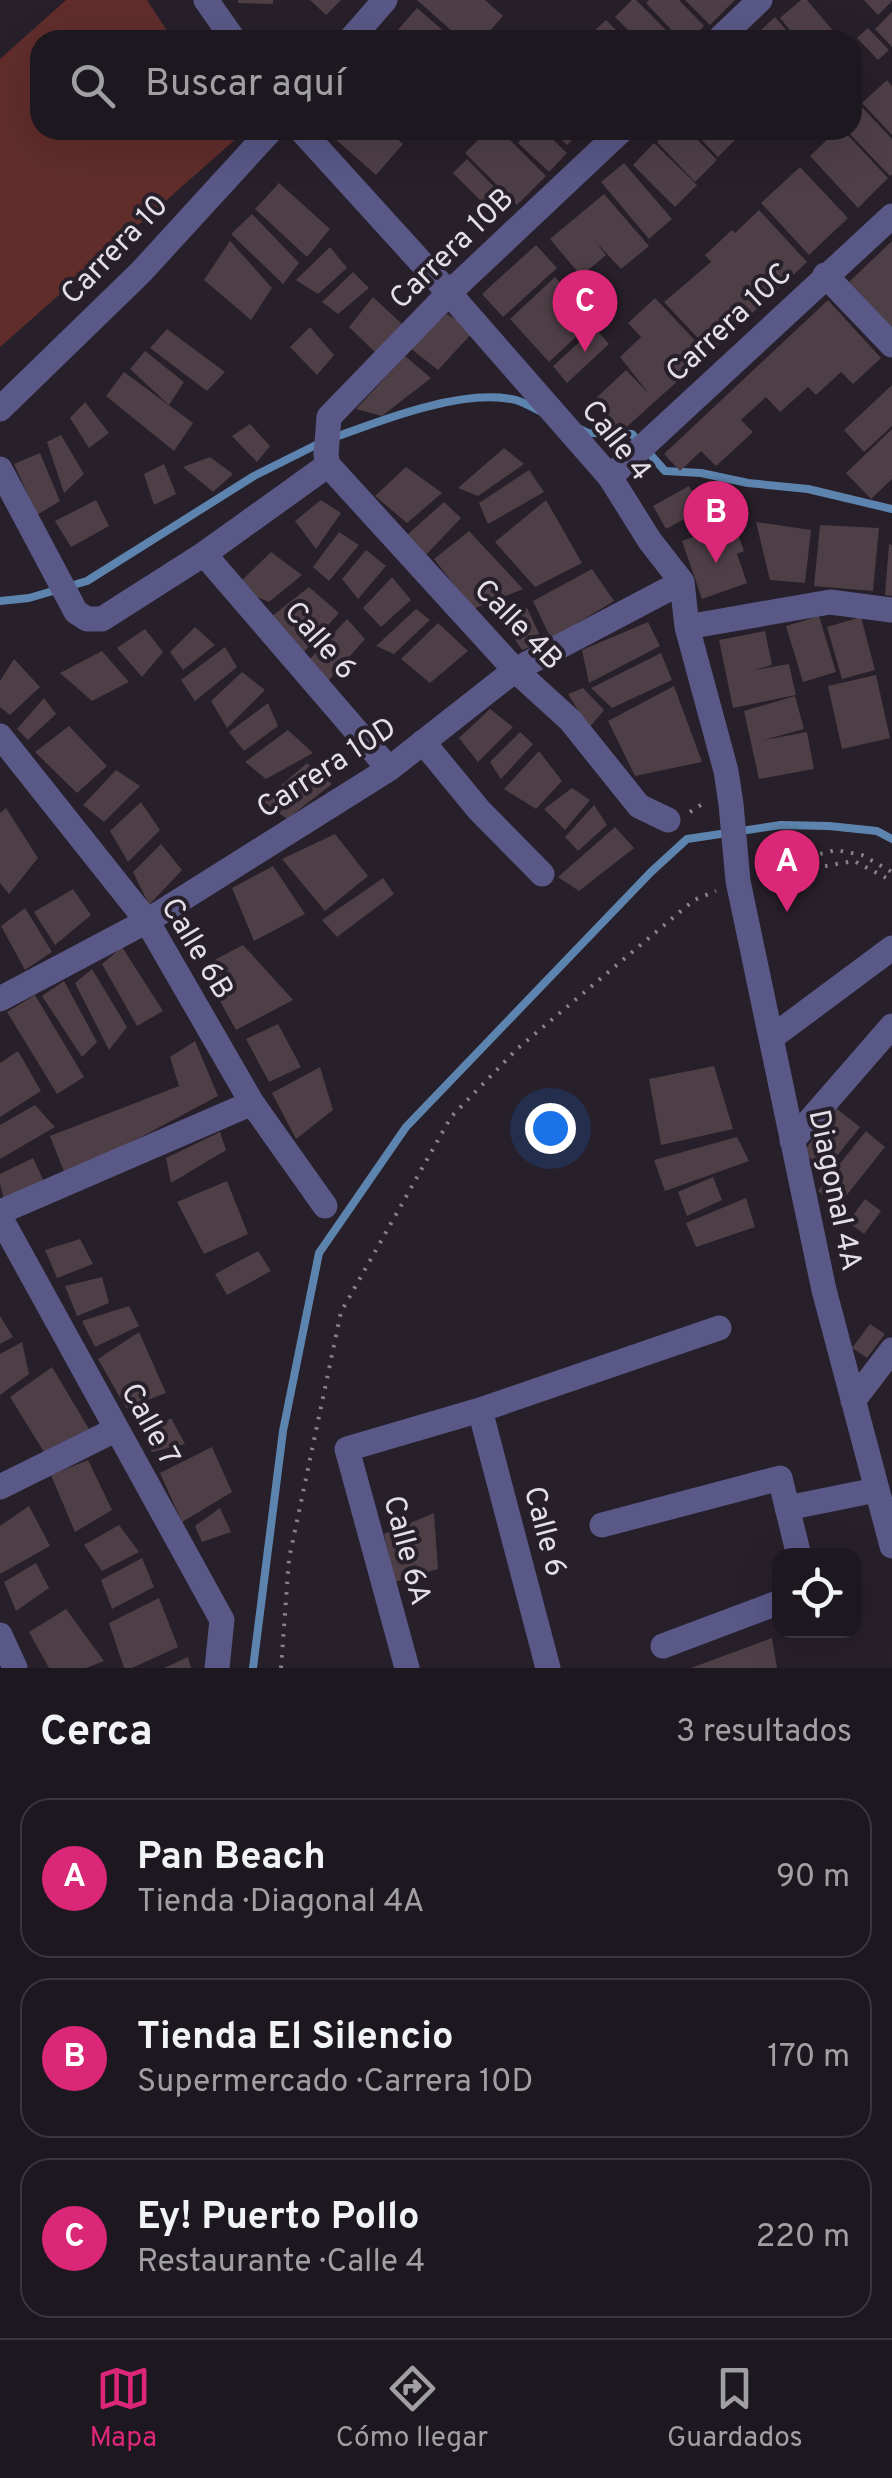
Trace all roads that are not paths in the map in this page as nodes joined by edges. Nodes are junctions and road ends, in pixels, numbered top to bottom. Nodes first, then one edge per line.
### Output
1 (206, 0) edge
2 (385, 0) edge
3 (760, 0) edge
4 (227, 30) edge
5 (359, 30) edge
6 (728, 30) edge
7 (262, 140) edge
8 (311, 140) edge
9 (611, 140) edge
10 (892, 216) edge
11 (826, 275) junction
12 (449, 293) junction
13 (892, 346) edge
14 (0, 409) edge
15 (327, 460) junction
16 (0, 469) edge
17 (610, 477) junction
18 (204, 554) junction
19 (682, 582) junction
20 (890, 613) edge
21 (686, 627) junction
22 (515, 670) junction
23 (0, 736) edge
24 (424, 742) junction
25 (388, 769) junction
26 (668, 820) road end
27 (542, 874) dead end
28 (146, 921) junction
29 (892, 948) edge
30 (0, 999) edge
31 (892, 1026) edge
32 (771, 1038) junction
33 (252, 1102) junction
34 (792, 1141) junction
35 (325, 1206) dead end
36 (0, 1214) edge
37 (719, 1328) dead end
38 (892, 1350) edge
39 (853, 1401) junction
40 (480, 1410) junction
41 (117, 1428) junction
42 (0, 1487) edge
43 (876, 1490) junction
44 (787, 1508) junction
45 (602, 1524) dead end
46 (892, 1546) edge
47 (797, 1548) edge
48 (772, 1605) edge
49 (0, 1634) edge
50 (663, 1646) dead end
51 (15, 1668) edge
52 (217, 1668) edge
53 (407, 1668) edge
54 (548, 1668) edge

1 - 4 street
2 - 5 street
3 - 6 street
7 - 14 street, Carrera 10
8 - 12 street, Calle 4
9 - 12 street, Carrera 10B
10 - 11 street, Carrera 10C
11 - 13 street
11 - 17 street, Carrera 10C
12 - 15 street, Carrera 10B
12 - 17 street, Calle 4
15 - 18 street
15 - 22 street, Calle 4B
16 - 18 street
17 - 19 street, Calle 4
18 - 25 street, Calle 6
19 - 21 street
19 - 22 street, Carrera 10D
20 - 21 street
21 - 32 street, Diagonal 4A
22 - 24 street, Carrera 10D
22 - 26 street, Calle 4B
23 - 28 street, Calle 6B
24 - 25 street, Carrera 10D
24 - 27 street
25 - 28 street, Carrera 10D
28 - 30 street, Carrera 10D
28 - 33 street, Calle 6B
29 - 32 street
31 - 34 street
32 - 34 street, Diagonal 4A
33 - 35 street, Calle 6B
33 - 36 street
34 - 39 street, Diagonal 4A
36 - 41 street, Calle 7
37 - 40 street
38 - 39 street
39 - 43 street, Diagonal 4A
40 - 53 street, Calle 6A
40 - 54 street, Calle 6
41 - 42 street
41 - 52 street, Calle 7
43 - 44 street
43 - 46 street, Diagonal 4A
44 - 45 street
44 - 47 street
48 - 50 street
49 - 51 street

